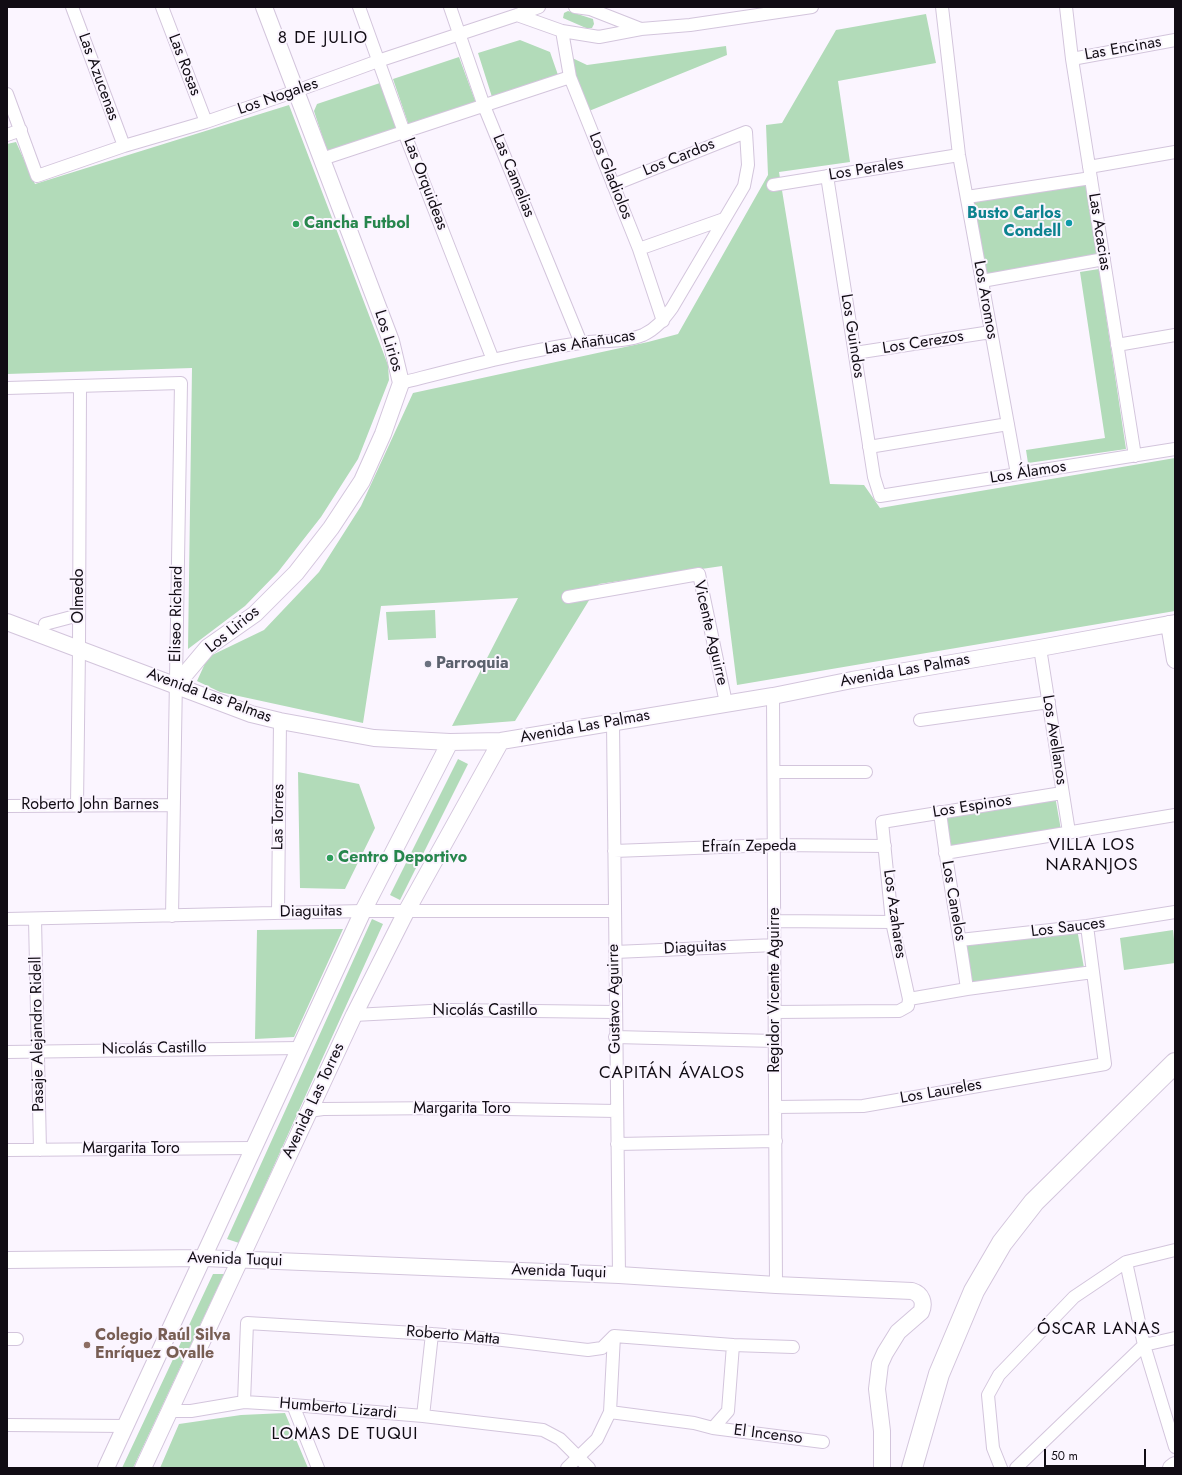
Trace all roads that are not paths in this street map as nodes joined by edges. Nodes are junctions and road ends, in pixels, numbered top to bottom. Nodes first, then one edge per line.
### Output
1 (72, 7) edge
2 (162, 7) edge
3 (264, 7) edge
4 (359, 7) edge
5 (450, 7) edge
6 (539, 7) edge
7 (575, 7) edge
8 (812, 7) edge
9 (942, 7) edge
10 (1066, 7) edge
11 (591, 8) edge
12 (517, 15) junction
13 (641, 29) junction
14 (562, 31) junction
15 (460, 34) junction
16 (1175, 40) edge
17 (1072, 59) junction
18 (378, 61) junction
19 (570, 77) junction
20 (296, 91) junction
21 (7, 94) edge
22 (484, 106) junction
23 (206, 122) junction
24 (20, 130) junction
25 (404, 132) junction
26 (746, 132) joint
27 (7, 135) edge
28 (124, 146) junction
29 (1175, 152) edge
30 (959, 155) junction
31 (322, 159) junction
32 (1090, 172) junction
33 (827, 176) junction
34 (613, 185) junction
35 (773, 185) dead end
36 (967, 198) junction
37 (724, 219) junction
38 (640, 249) junction
39 (1104, 259) junction
40 (982, 281) junction
41 (663, 321) junction
42 (991, 332) junction
43 (1175, 335) edge
44 (581, 343) junction
45 (1117, 345) junction
46 (855, 353) junction
47 (493, 360) junction
48 (401, 383) junction
49 (80, 386) junction
50 (7, 388) edge
51 (1008, 424) junction
52 (869, 446) junction
53 (1175, 449) edge
54 (1135, 456) junction
55 (1017, 474) junction
56 (880, 496) joint
57 (568, 597) dead end
58 (79, 615) junction
59 (7, 622) edge
60 (1172, 623) edge
61 (45, 624) dead end
62 (1040, 648) junction
63 (79, 649) junction
64 (1175, 660) edge
65 (176, 685) junction
66 (773, 696) junction
67 (1049, 702) junction
68 (726, 703) junction
69 (920, 720) dead end
70 (280, 721) junction
71 (613, 722) junction
72 (501, 741) junction
73 (450, 742) junction
74 (774, 772) junction
75 (866, 772) dead end
76 (1062, 793) junction
77 (77, 805) junction
78 (173, 805) junction
79 (7, 806) edge
80 (940, 812) junction
81 (1175, 815) edge
82 (882, 822) joint
83 (1069, 832) junction
84 (774, 845) junction
85 (885, 846) junction
86 (614, 851) junction
87 (945, 853) junction
88 (363, 911) junction
89 (614, 911) junction
90 (406, 912) junction
91 (1175, 912) edge
92 (278, 913) junction
93 (172, 916) junction
94 (7, 919) edge
95 (35, 919) junction
96 (774, 921) junction
97 (892, 922) junction
98 (1087, 926) junction
99 (960, 940) junction
100 (775, 944) junction
101 (615, 952) junction
102 (1092, 972) junction
103 (967, 989) junction
104 (909, 1002) junction
105 (615, 1012) junction
106 (775, 1012) junction
107 (354, 1015) junction
108 (616, 1037) junction
109 (775, 1041) junction
110 (300, 1048) junction
111 (38, 1051) junction
112 (7, 1052) edge
113 (1175, 1062) edge
114 (775, 1107) junction
115 (309, 1111) junction
116 (616, 1111) junction
117 (776, 1142) junction
118 (616, 1144) junction
119 (254, 1148) junction
120 (7, 1150) edge
121 (40, 1150) junction
122 (1175, 1250) edge
123 (204, 1258) junction
124 (240, 1259) junction
125 (7, 1260) edge
126 (1126, 1262) junction
127 (619, 1275) junction
128 (776, 1285) junction
129 (432, 1334) junction
130 (614, 1336) junction
131 (1175, 1338) edge
132 (733, 1345) junction
133 (1144, 1345) junction
134 (794, 1347) dead end
135 (244, 1402) junction
136 (293, 1405) junction
137 (169, 1411) junction
138 (610, 1412) junction
139 (423, 1416) junction
140 (7, 1425) edge
141 (126, 1426) junction
142 (713, 1428) junction
143 (823, 1442) dead end
144 (1175, 1447) edge
145 (578, 1457) junction
146 (914, 1460) edge
147 (1175, 1465) edge
148 (106, 1468) edge
149 (143, 1468) edge
150 (318, 1468) edge
151 (567, 1468) edge
152 (589, 1468) edge
153 (882, 1468) edge
154 (899, 1468) edge
155 (1001, 1468) edge
156 (1016, 1468) edge
157 (1171, 1468) edge

1 - 28 street, Las Azucenas
2 - 23 street, Las Rosas
3 - 20 street, Los Lirios
4 - 18 street, Las Orquideas
5 - 15 street, Las Camelias
6 - 12 street, Los Nogales
7 - 11 street
8 - 13 street
9 - 30 street, Los Aromos
10 - 17 street, Las Acacias
11 - 13 street
12 - 14 street
12 - 15 street, Los Nogales
13 - 14 street
14 - 19 street, Los Gladiolos
15 - 18 street, Los Nogales
15 - 22 street, Las Camelias
16 - 17 street, Las Encinas
17 - 32 street, Las Acacias
18 - 20 street, Los Nogales
18 - 25 street, Las Orquideas
19 - 22 street
19 - 34 street, Los Gladiolos
20 - 23 street, Los Nogales
20 - 31 street, Los Lirios
21 - 24 street
22 - 25 street
22 - 44 street, Las Camelias
23 - 28 street, Los Nogales
24 - 27 street
24 - 28 street, Los Nogales
25 - 31 street
25 - 47 street, Las Orquideas
26 - 34 street, Los Cardos
26 - 37 street, Las Añañucas
29 - 32 street
30 - 33 street, Los Perales
30 - 36 street, Los Aromos
31 - 48 street, Los Lirios
32 - 36 street
32 - 39 street, Las Acacias
33 - 35 street, Los Perales
33 - 46 street, Los Guindos
34 - 38 street, Los Gladiolos
36 - 40 street, Los Aromos
37 - 38 street
37 - 41 street, Las Añañucas
38 - 41 street, Los Gladiolos
39 - 40 street
39 - 45 street, Las Acacias
40 - 42 street, Los Aromos
41 - 44 street, Las Añañucas
42 - 46 street, Los Cerezos
42 - 51 street, Los Aromos
43 - 45 street
44 - 47 street, Las Añañucas
45 - 54 street, Las Acacias
46 - 52 street, Los Guindos
47 - 48 street, Las Añañucas
48 - 65 street, Los Lirios
49 - 50 street
49 - 58 street, Olmedo
49 - 65 street, Eliseo Richard
51 - 52 street
51 - 55 street, Los Aromos
52 - 56 street, Los Guindos
53 - 54 street, Los Álamos
54 - 55 street, Los Álamos
55 - 56 street, Los Álamos
57 - 68 street, Vicente Aguirre
58 - 61 street
58 - 63 street, Olmedo
59 - 63 street, Avenida Las Palmas
60 - 62 street, Avenida Las Palmas
60 - 64 street
62 - 66 street, Avenida Las Palmas
62 - 67 street, Los Avellanos
63 - 65 street, Avenida Las Palmas
63 - 77 street, Olmedo
65 - 70 street, Avenida Las Palmas
65 - 78 street, Eliseo Richard
66 - 68 street, Avenida Las Palmas
66 - 74 street, Regidor Vicente Aguirre
67 - 69 street
67 - 76 street, Los Avellanos
68 - 71 street, Avenida Las Palmas
70 - 73 street, Avenida Las Palmas
70 - 92 street, Las Torres
71 - 72 street, Avenida Las Palmas
71 - 86 street, Gustavo Aguirre
72 - 73 street, Avenida Las Palmas
72 - 90 street, Avenida Las Torres
73 - 88 street
74 - 75 street
74 - 84 street, Regidor Vicente Aguirre
76 - 80 street, Los Espinos
76 - 83 street, Los Avellanos
77 - 78 street, Roberto John Barnes
77 - 79 street, Roberto John Barnes
78 - 93 street, Eliseo Richard
80 - 82 street, Los Espinos
80 - 87 street, Los Canelos
81 - 83 street
82 - 85 street, Los Azahares
83 - 87 street
84 - 85 street, Efraín Zepeda
84 - 86 street, Efraín Zepeda
84 - 96 street, Regidor Vicente Aguirre
85 - 97 street, Los Azahares
86 - 89 street, Gustavo Aguirre
87 - 99 street, Los Canelos
88 - 90 street, Diaguitas
88 - 92 street, Diaguitas
88 - 110 street
89 - 90 street, Diaguitas
89 - 101 street, Gustavo Aguirre
90 - 107 street, Avenida Las Torres
91 - 98 street, Los Sauces
92 - 93 street, Diaguitas
93 - 95 street, Diaguitas
94 - 95 street, Diaguitas
95 - 111 street, Pasaje Alejandro Ridell
96 - 97 street
96 - 100 street, Regidor Vicente Aguirre
97 - 104 street, Los Azahares
98 - 99 street, Los Sauces
98 - 102 street
99 - 103 street, Los Canelos
100 - 101 street, Diaguitas
100 - 106 street, Regidor Vicente Aguirre
101 - 105 street, Gustavo Aguirre
102 - 103 street
102 - 114 street, Los Laureles
103 - 104 street
104 - 106 street
105 - 107 street, Nicolás Castillo
105 - 108 street, Gustavo Aguirre
106 - 109 street, Regidor Vicente Aguirre
107 - 115 street, Avenida Las Torres
108 - 109 street
108 - 116 street, Gustavo Aguirre
109 - 114 street, Regidor Vicente Aguirre
110 - 111 street, Nicolás Castillo
110 - 119 street
111 - 112 street, Nicolás Castillo
111 - 121 street, Pasaje Alejandro Ridell
113 - 146 main road
114 - 117 street, Regidor Vicente Aguirre
115 - 116 street, Margarita Toro
115 - 124 street, Avenida Las Torres
116 - 118 street, Gustavo Aguirre
117 - 118 street
117 - 128 street, Regidor Vicente Aguirre
118 - 127 street, Gustavo Aguirre
119 - 121 street, Margarita Toro
119 - 123 street
120 - 121 street, Margarita Toro
122 - 126 street
123 - 124 street, Avenida Tuqui
123 - 125 street, Avenida Tuqui
123 - 141 street
124 - 127 street, Avenida Tuqui
124 - 137 street, Avenida Las Torres
126 - 133 street
126 - 155 street
127 - 128 street, Avenida Tuqui
128 - 153 street, Avenida Tuqui
129 - 130 street, Roberto Matta
129 - 135 street, Roberto Matta
129 - 139 street
130 - 132 street
130 - 138 street
131 - 133 street
132 - 134 street
132 - 142 street
133 - 144 street
133 - 156 street
135 - 136 street, Humberto Lizardi
135 - 137 street, Humberto Lizardi
136 - 139 street, Humberto Lizardi
136 - 150 street
137 - 149 street, Avenida Las Torres
138 - 142 street, El Incenso
138 - 145 street
139 - 145 street, Humberto Lizardi
140 - 141 street
141 - 148 street
142 - 143 street, El Incenso
145 - 151 street
145 - 152 street, Humberto Lizardi
146 - 154 main road
147 - 157 street

